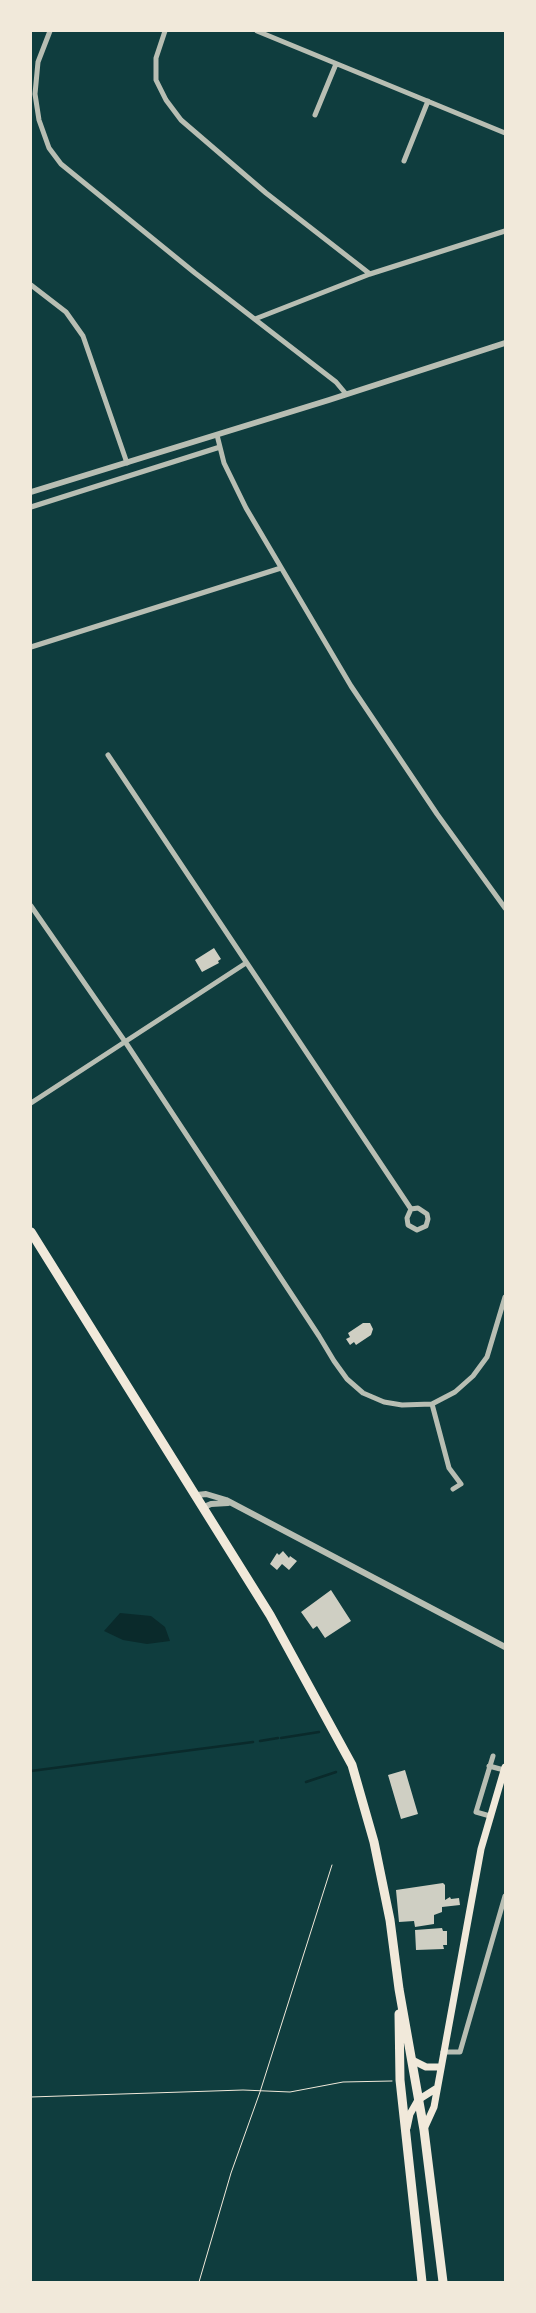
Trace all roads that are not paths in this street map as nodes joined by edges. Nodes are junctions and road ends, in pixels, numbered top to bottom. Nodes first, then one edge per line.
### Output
1 (50, 31) edge
2 (165, 31) edge
3 (257, 31) edge
4 (336, 64) junction
5 (428, 101) junction
6 (315, 115) dead end
7 (39, 120) junction
8 (31, 122) edge
9 (505, 133) edge
10 (404, 161) dead end
11 (505, 231) edge
12 (370, 274) junction
13 (31, 285) edge
14 (255, 319) junction
15 (505, 343) edge
16 (346, 394) junction
17 (217, 435) junction
18 (220, 447) junction
19 (127, 463) junction
20 (31, 492) edge
21 (31, 507) edge
22 (281, 568) junction
23 (31, 647) edge
24 (108, 755) dead end
25 (31, 906) edge
26 (505, 908) edge
27 (246, 963) junction
28 (126, 1043) junction
29 (31, 1102) edge
30 (411, 1209) junction
31 (31, 1232) edge
32 (505, 1297) edge
33 (432, 1404) junction
34 (461, 1484) junction
35 (453, 1489) dead end
36 (467, 1489) dead end
37 (196, 1495) junction
38 (228, 1503) junction
39 (204, 1507) junction
40 (505, 1646) edge
41 (492, 1756) dead end
42 (489, 1766) junction
43 (504, 1768) edge
44 (490, 1816) junction
45 (505, 1896) edge
46 (399, 1988) junction
47 (443, 2052) junction
48 (412, 2060) junction
49 (441, 2067) junction
50 (437, 2088) junction
51 (418, 2100) junction
52 (424, 2130) junction
53 (405, 2134) junction
54 (422, 2282) edge
55 (443, 2282) edge

1 - 7 street
2 - 12 street
3 - 4 street
4 - 5 street
4 - 6 street
5 - 9 street
5 - 10 street
7 - 8 street
7 - 14 street
11 - 12 street
12 - 14 street
13 - 19 street
14 - 16 street
15 - 16 street
16 - 17 street
17 - 18 street
17 - 19 street
18 - 21 street
18 - 22 street
19 - 20 street
22 - 23 street
22 - 26 street
24 - 27 street
25 - 28 street
27 - 28 street
27 - 30 street
28 - 29 street
28 - 33 street
30 - 30 street
31 - 37 highway
32 - 33 street
33 - 34 street
34 - 35 street
34 - 36 street
37 - 38 street
37 - 39 highway
38 - 39 street
38 - 40 street
39 - 46 highway
41 - 42 street
42 - 43 street
42 - 44 street
43 - 44 main road
44 - 47 main road
45 - 47 street
46 - 48 highway
46 - 53 highway
47 - 49 main road
48 - 49 main road
48 - 51 highway
49 - 50 main road
50 - 51 main road
50 - 52 main road
51 - 52 highway
51 - 53 main road
52 - 55 highway
53 - 54 highway

